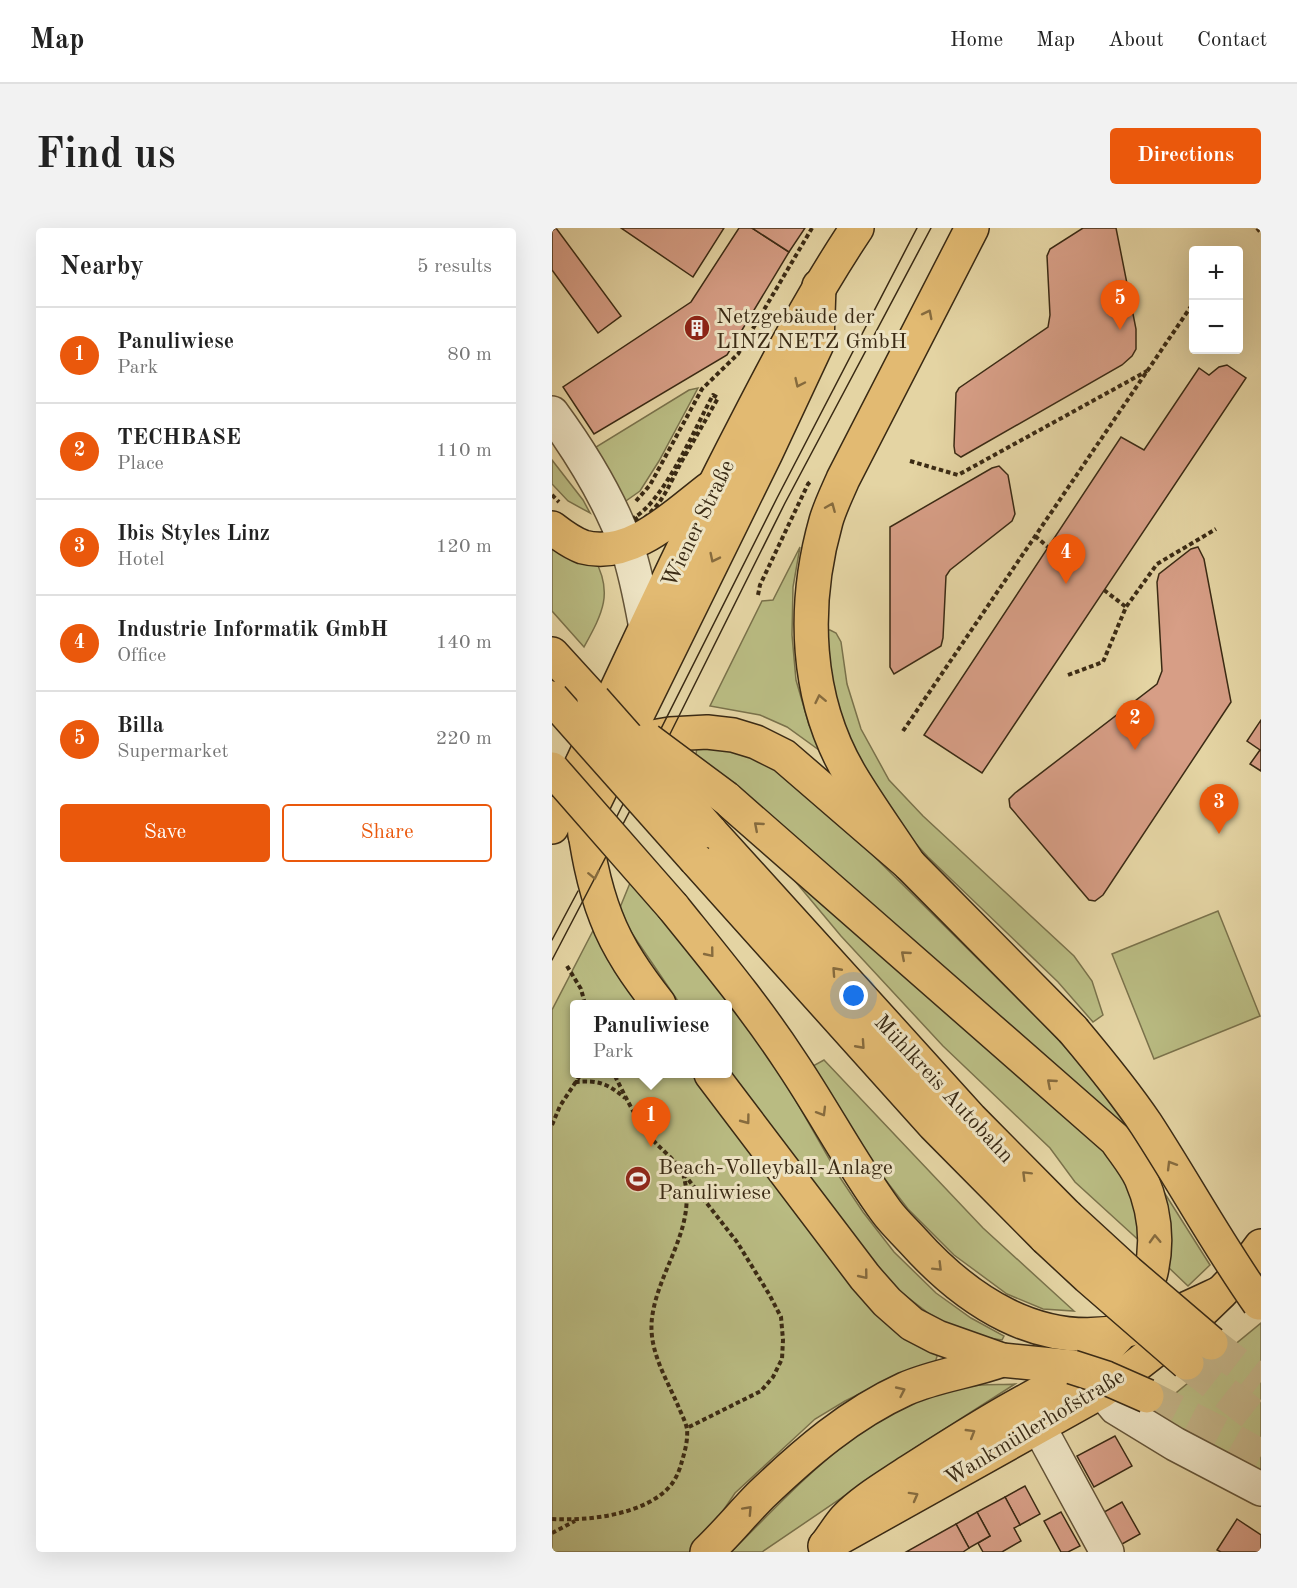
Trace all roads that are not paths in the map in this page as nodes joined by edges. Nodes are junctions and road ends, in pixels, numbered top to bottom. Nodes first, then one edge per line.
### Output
1 (858, 228) edge
2 (972, 228) edge
3 (819, 286) junction
4 (552, 413) edge
5 (715, 484) junction
6 (552, 528) edge
7 (631, 531) junction
8 (646, 628) junction
9 (552, 654) edge
10 (552, 698) edge
11 (594, 700) junction
12 (624, 742) junction
13 (570, 770) edge
14 (552, 827) edge
15 (585, 835) junction
16 (909, 864) junction
17 (655, 1000) edge
18 (714, 1078) edge
19 (1057, 1227) junction
20 (1261, 1246) edge
21 (1220, 1293) junction
22 (1259, 1303) dead end
23 (1121, 1331) junction
24 (1199, 1353) tunnel mouth
25 (963, 1359) junction
26 (1102, 1391) junction
27 (1147, 1396) tunnel mouth
28 (1039, 1427) junction
29 (1261, 1489) edge
30 (823, 1550) edge
31 (708, 1552) edge
32 (1107, 1552) edge

1 - 3 main road, Wiener Straße
16 -> 2 main road
3 - 5 main road, Wiener Straße
3 -> 12 main road
4 - 7 street
5 - 7 main road
5 - 8 main road, Wiener Straße
6 - 7 main road
7 - 8 street
8 - 13 main road, Wiener Straße
9 - 11 main road, Mühlkreis Autobahn
10 -> 19 main road, Mühlkreis Autobahn, bridge
19 -> 11 main road, Mühlkreis Autobahn, bridge
23 -> 11 main road, bridge
12 - 13 main road
12 - 15 main road
12 - 16 main road
13 - 14 main road, Wiener Straße
13 - 15 main road
13 -> 23 main road, bridge
15 -> 17 main road
22 -> 16 main road, bridge
18 -> 25 main road
19 - 24 main road, Mühlkreis Autobahn, bridge
20 - 21 main road, Wankmüllerhofstraße
21 - 23 main road
21 - 26 main road, Wankmüllerhofstraße
30 -> 23 main road
25 - 27 main road, bridge
31 -> 25 main road
26 - 28 main road, Wankmüllerhofstraße
26 - 29 street
30 -> 28 main road, Wankmüllerhofstraße
28 - 32 street

